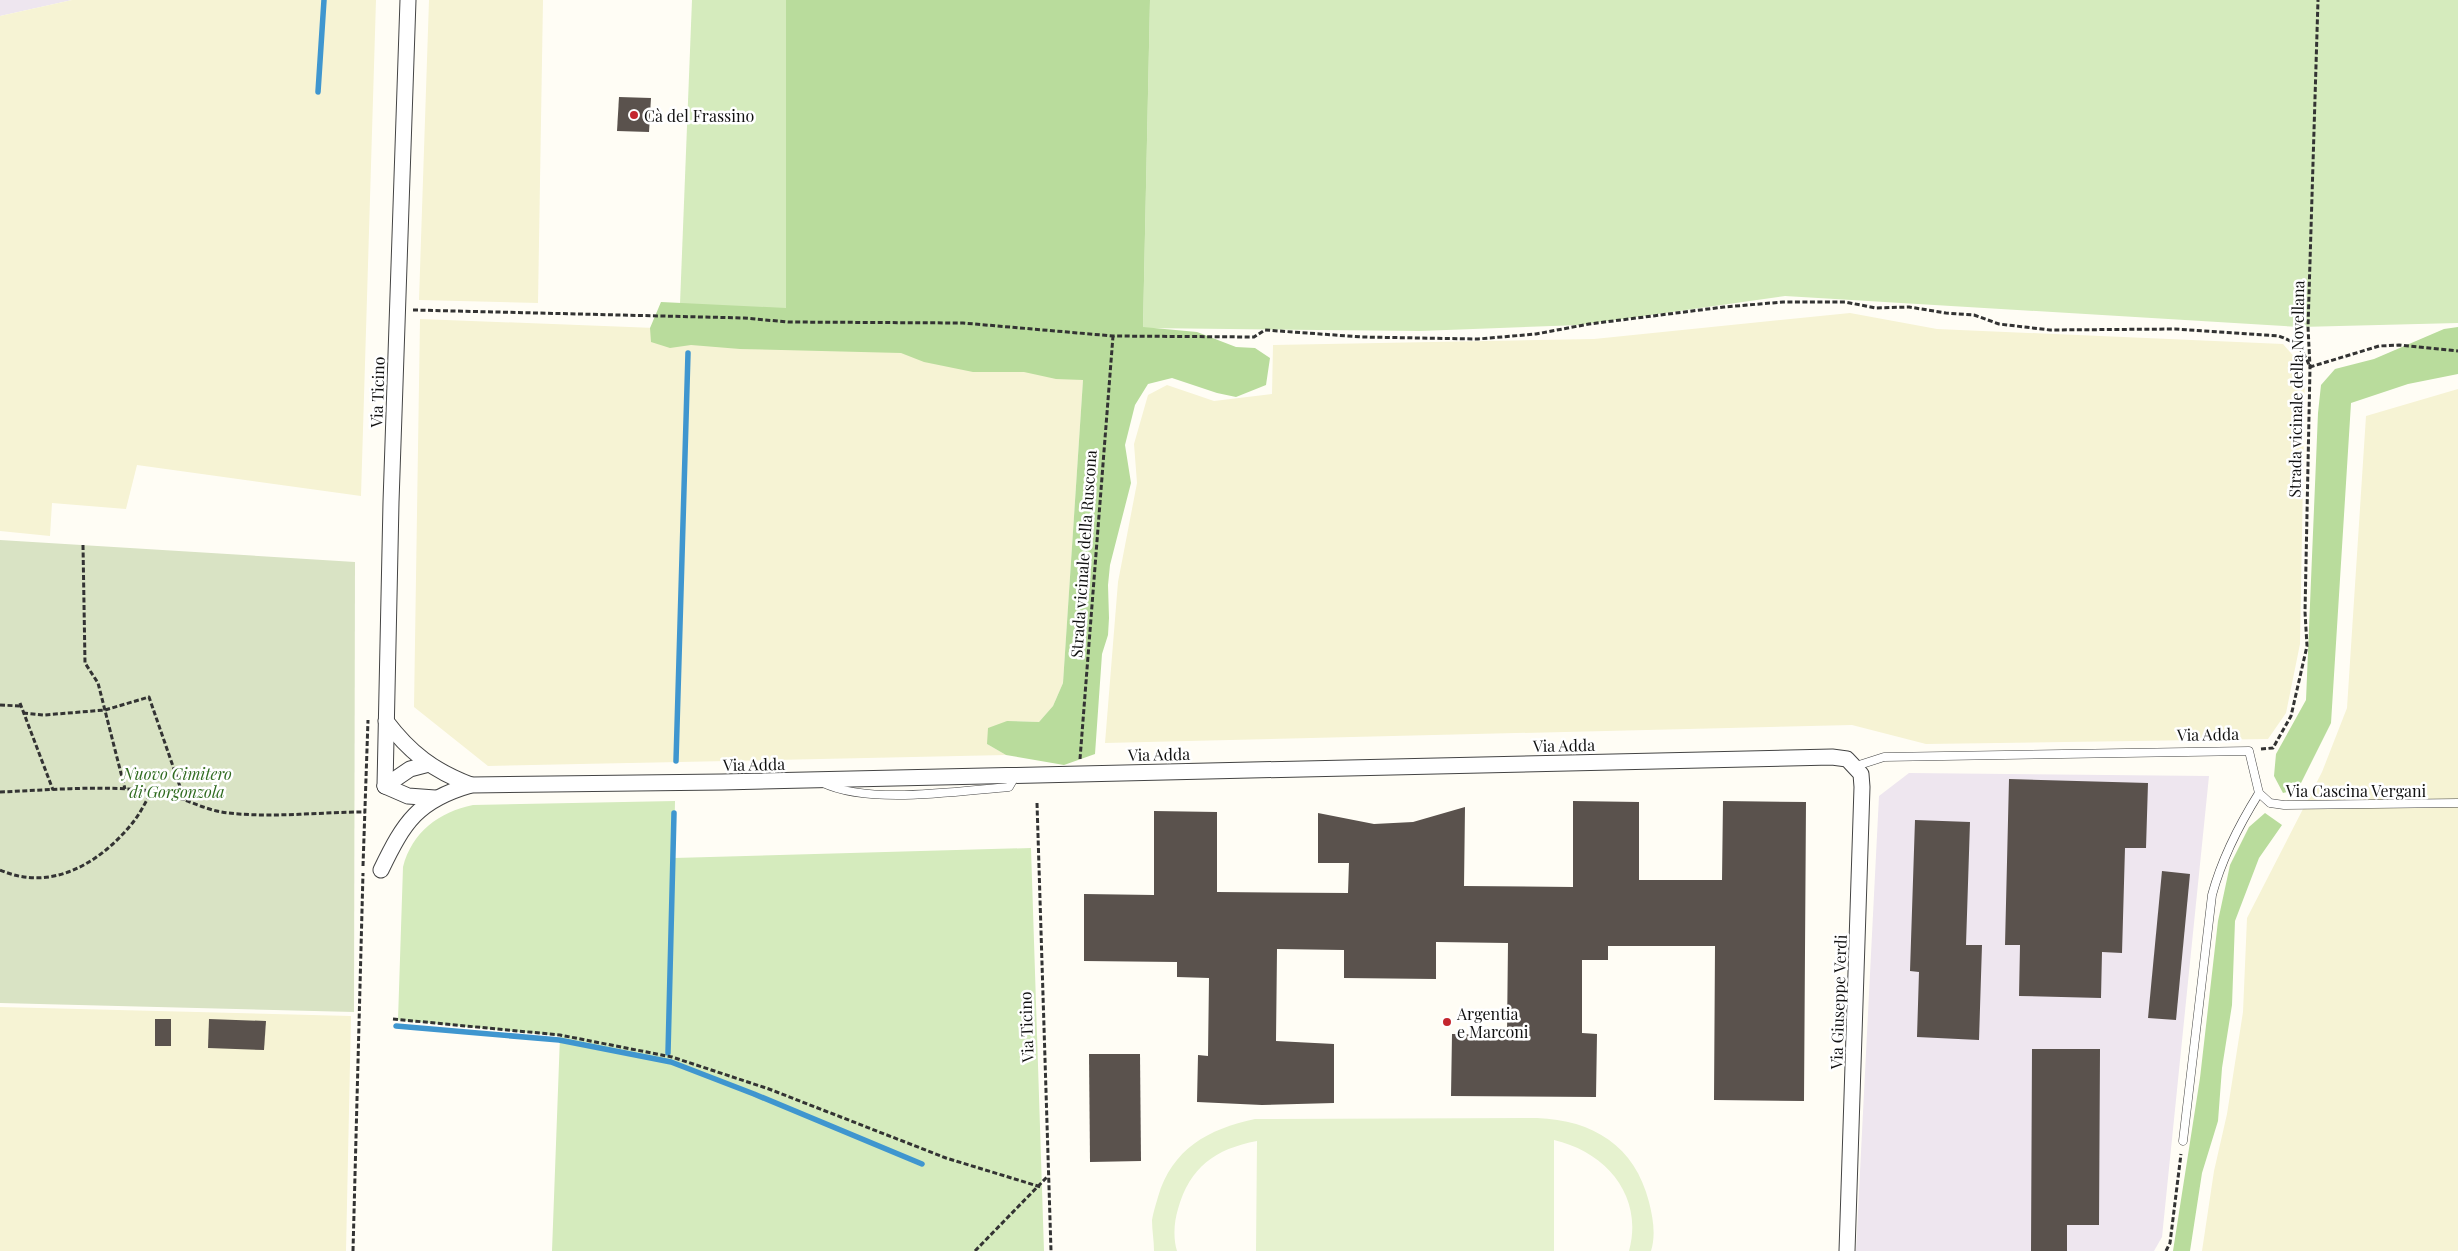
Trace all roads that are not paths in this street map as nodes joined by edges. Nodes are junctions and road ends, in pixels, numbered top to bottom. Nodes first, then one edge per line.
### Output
1 (408, 0) edge
2 (386, 722) junction
3 (1852, 763) junction
4 (429, 764) junction
5 (385, 786) junction
6 (471, 786) junction
7 (2259, 793) junction
8 (435, 798) junction
9 (2458, 803) edge
10 (381, 870) dead end
11 (2183, 1140) road end
12 (1848, 1251) edge

1 - 2 street, Via Ticino
2 - 4 street, Via Adda
2 - 5 street, Via Ticino
3 - 6 street, Via Adda
3 - 7 lane, Via Adda
3 - 12 street, Via Giuseppe Verdi
4 - 5 street
4 - 6 street, Via Adda
5 - 8 street, Via Adda
6 - 8 street, Via Adda
7 - 9 lane, Via Cascina Vergani
7 - 11 lane
8 - 10 street, Via Adda

